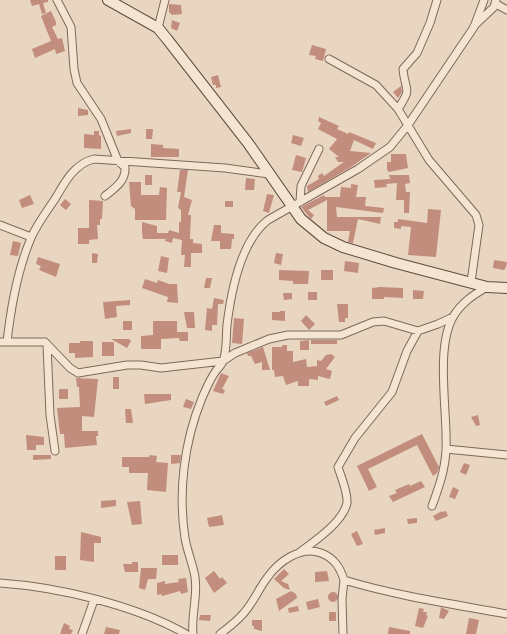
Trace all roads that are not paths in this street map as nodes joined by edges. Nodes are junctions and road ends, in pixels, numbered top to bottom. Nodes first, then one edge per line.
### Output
1 (57, 0) edge
2 (108, 0) edge
3 (165, 0) edge
4 (437, 0) edge
5 (484, 0) edge
6 (496, 2) edge
7 (507, 10) edge
8 (474, 27) junction
9 (158, 28) junction
10 (329, 59) dead end
11 (398, 109) junction
12 (408, 126) junction
13 (319, 148) dead end
14 (118, 161) junction
15 (269, 174) junction
16 (105, 196) dead end
17 (296, 204) junction
18 (0, 225) edge
19 (32, 237) junction
20 (471, 282) junction
21 (487, 287) junction
22 (507, 288) edge
23 (453, 316) junction
24 (418, 330) junction
25 (3, 342) edge
26 (46, 345) junction
27 (223, 361) junction
28 (446, 449) junction
29 (55, 451) dead end
30 (507, 454) edge
31 (432, 506) dead end
32 (300, 552) junction
33 (344, 580) junction
34 (0, 582) edge
35 (94, 600) junction
36 (507, 614) edge
37 (82, 634) edge
38 (186, 634) edge
39 (193, 634) edge
40 (220, 634) edge
41 (343, 634) edge

1 - 14 street
2 - 9 street
3 - 9 street
4 - 11 street
5 - 8 street
6 - 7 street
6 - 8 street
8 - 12 street
9 - 15 street
10 - 11 street
11 - 12 street
12 - 17 street
12 - 20 street
13 - 17 street
14 - 15 street
14 - 16 street
14 - 19 street
15 - 17 street
17 - 20 street
17 - 27 street
18 - 19 street
19 - 25 street
20 - 21 street
21 - 22 street
21 - 23 street
23 - 24 street
23 - 28 street
24 - 27 street
24 - 32 street
25 - 26 street
26 - 27 street
26 - 29 street
27 - 39 street
28 - 30 street
28 - 31 street
32 - 33 street
32 - 40 street
33 - 36 street
33 - 41 street
34 - 35 street
35 - 37 street
35 - 38 street

